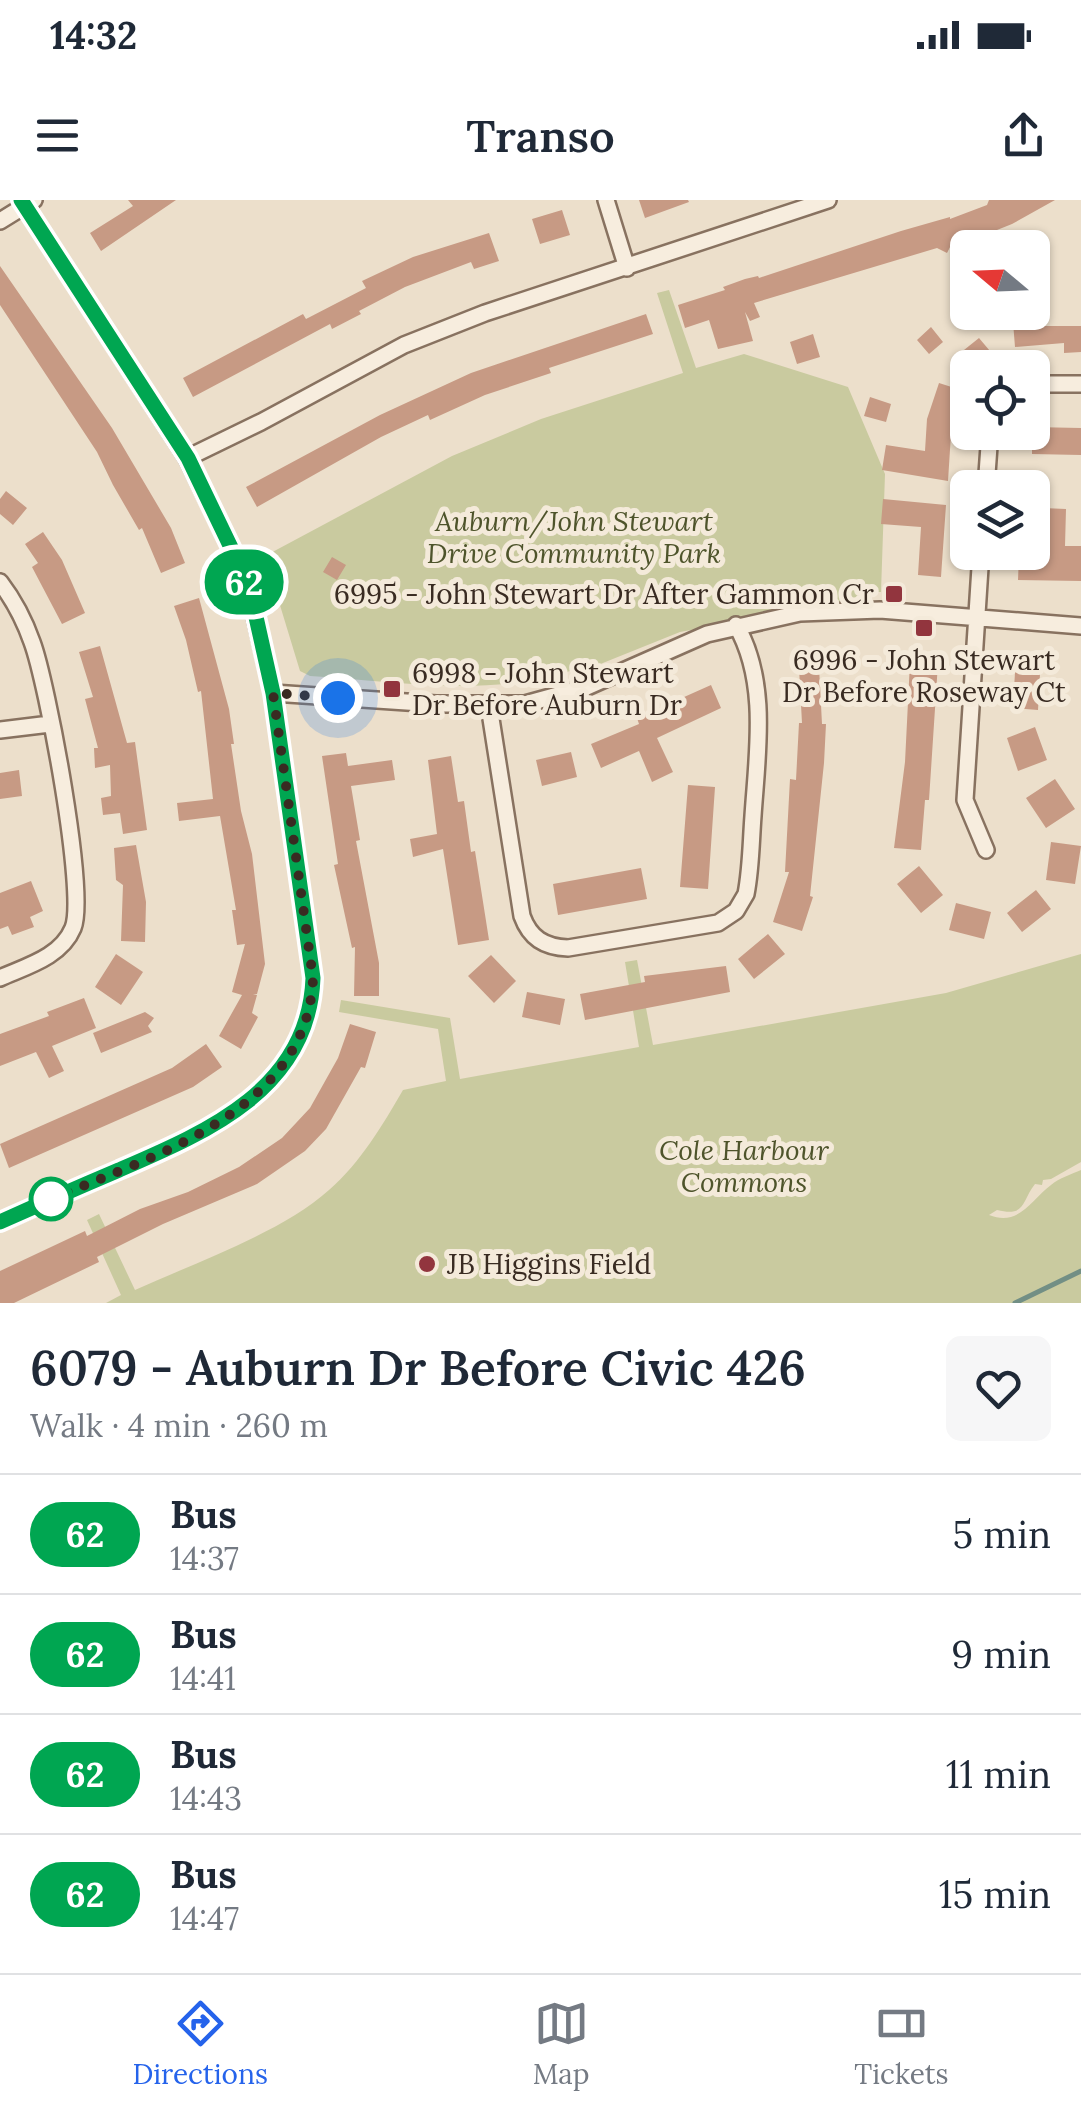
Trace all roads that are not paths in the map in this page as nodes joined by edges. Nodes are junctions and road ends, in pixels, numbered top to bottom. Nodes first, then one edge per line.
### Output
1 (606, 200) edge
2 (828, 200) edge
3 (26, 202) edge
4 (0, 221) edge
5 (627, 268) junction
6 (1050, 384) edge
7 (1081, 384) edge
8 (188, 458) junction
9 (980, 570) edge
10 (0, 582) edge
11 (977, 619) junction
12 (736, 626) junction
13 (1081, 626) edge
14 (273, 693) junction
15 (490, 706) junction
16 (50, 724) junction
17 (0, 730) edge
18 (986, 850) dead end
19 (0, 978) edge
20 (0, 1222) edge

1 - 5 street
2 - 5 street
3 - 4 street
3 - 8 street
5 - 8 street
6 - 7 street
8 - 14 street
9 - 11 street
10 - 16 street
11 - 12 street
11 - 13 street
11 - 18 street
12 - 15 street
12 - 15 street
14 - 15 street
14 - 20 street
16 - 17 street
16 - 19 street

